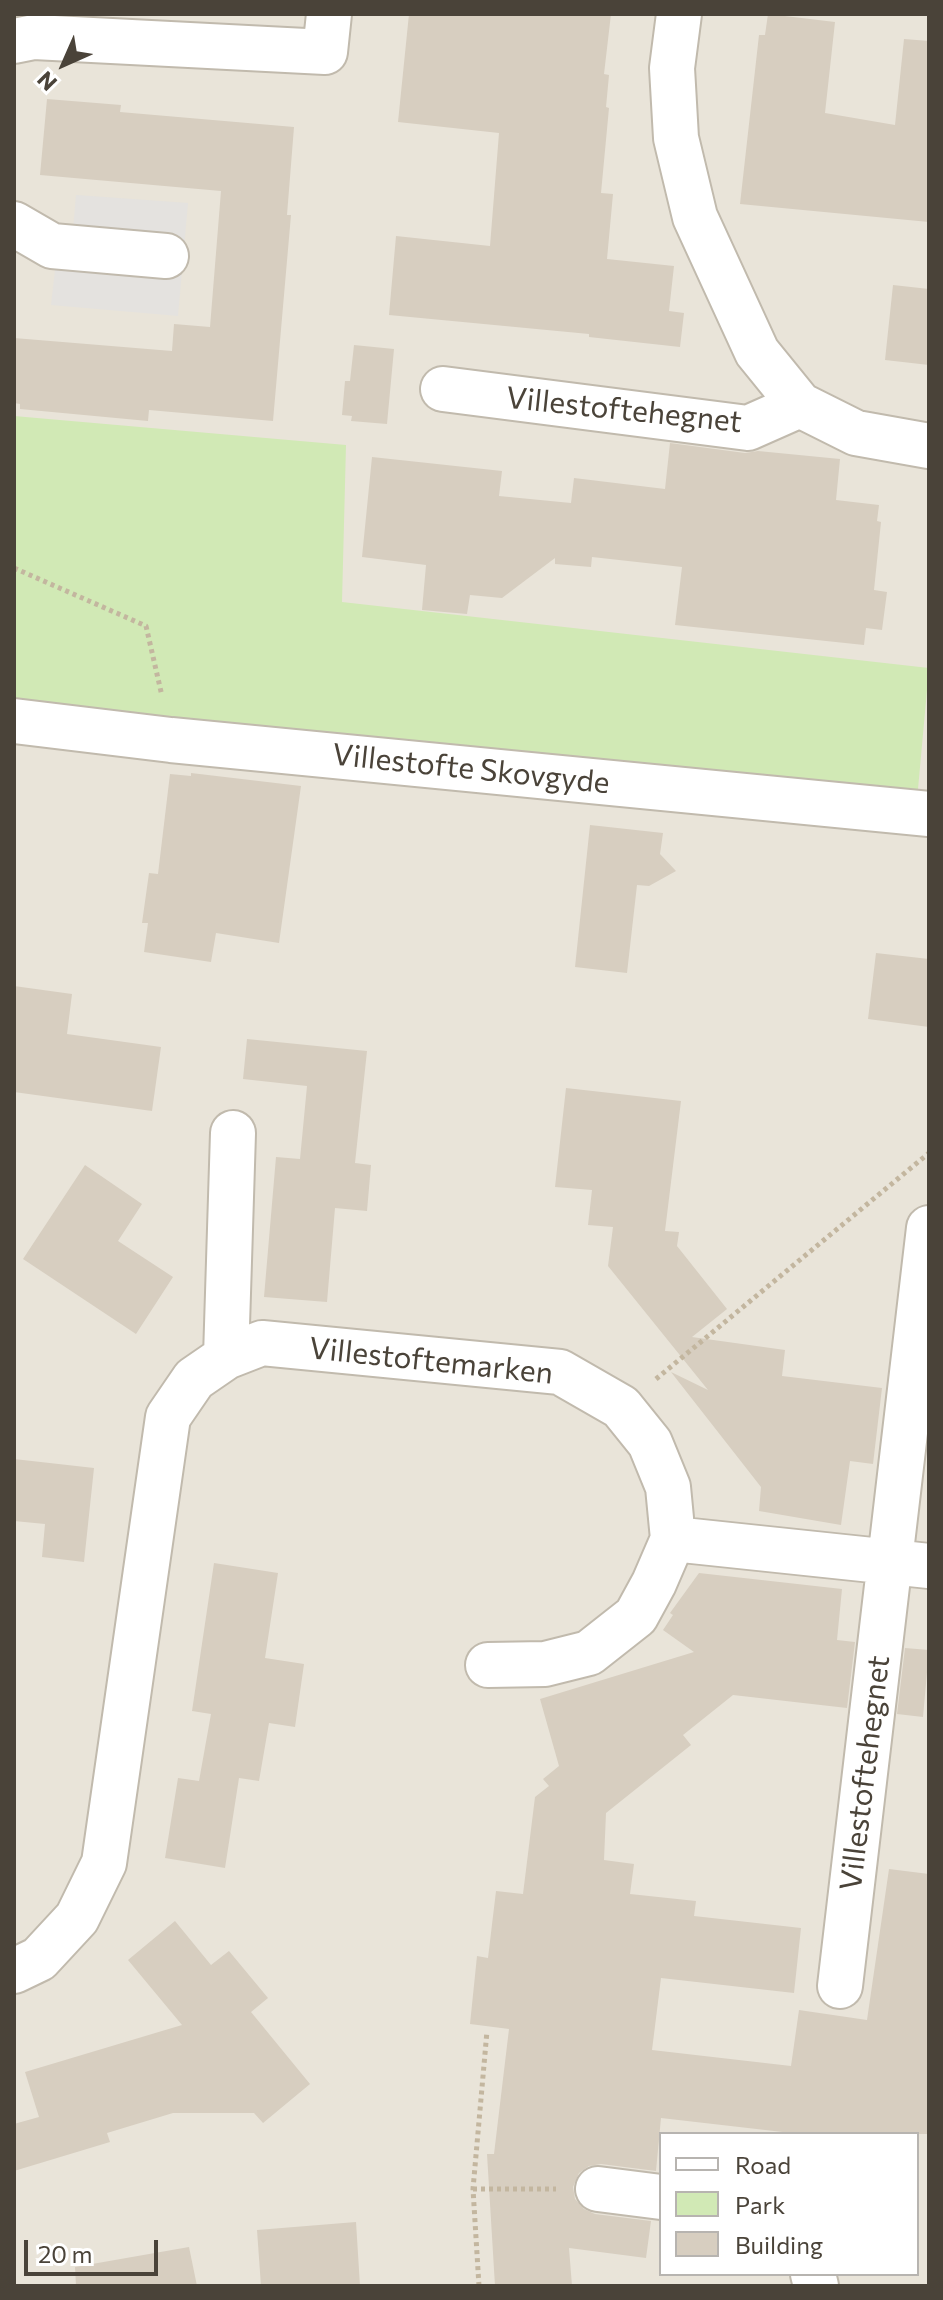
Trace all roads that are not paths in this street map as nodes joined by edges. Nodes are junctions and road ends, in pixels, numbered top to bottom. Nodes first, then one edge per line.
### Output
1 (329, 14) edge
2 (679, 14) edge
3 (14, 41) edge
4 (14, 224) edge
5 (166, 256) dead end
6 (443, 389) dead end
7 (800, 405) junction
8 (929, 446) edge
9 (14, 721) edge
10 (929, 814) edge
11 (233, 1133) dead end
12 (929, 1228) edge
13 (226, 1357) junction
14 (673, 1539) junction
15 (910, 1563) edge
16 (488, 1665) dead end
17 (14, 1971) edge
18 (840, 1986) dead end
19 (598, 2189) road end
20 (659, 2197) edge

1 - 3 street
2 - 7 street, Villestoftehegnet
4 - 5 street
6 - 7 street, Villestoftehegnet
7 - 8 street, Villestoftehegnet
9 - 10 street, Villestofte Skovgyde
11 - 13 street
12 - 15 street, Villestoftehegnet
13 - 14 street, Villestoftemarken
13 - 17 street, Villestoftemarken
14 - 15 street
14 - 16 street, Villestoftemarken
15 - 18 street, Villestoftehegnet
19 - 20 street

